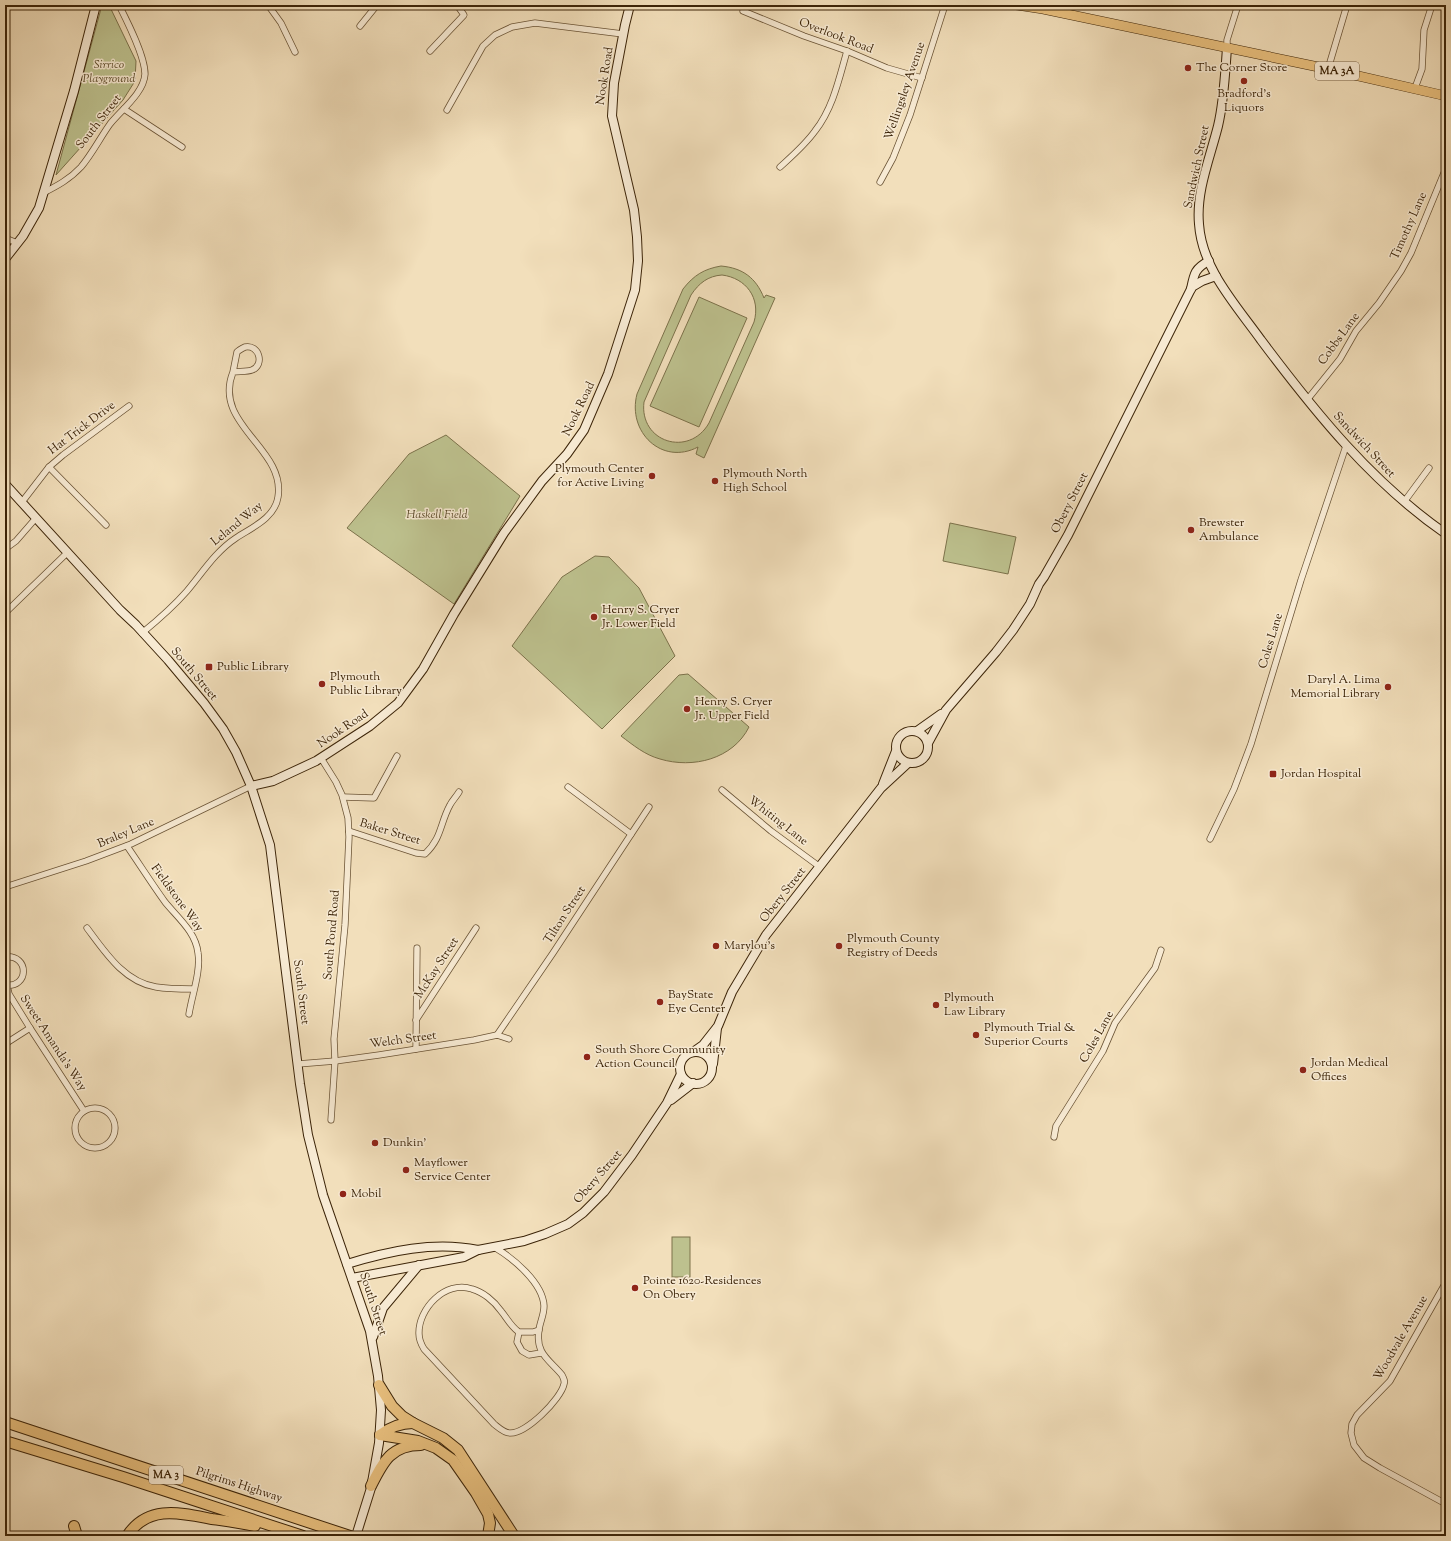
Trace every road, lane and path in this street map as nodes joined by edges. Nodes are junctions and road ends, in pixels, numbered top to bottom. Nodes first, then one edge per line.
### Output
1 (96, 5) edge
2 (119, 5) edge
3 (268, 5) edge
4 (377, 5) edge
5 (457, 5) edge
6 (630, 5) edge
7 (945, 5) edge
8 (1016, 5) edge
9 (1238, 5) edge
10 (1347, 5) edge
11 (1432, 5) edge
12 (743, 11) dead end
13 (360, 26) dead end
14 (623, 34) junction
15 (1227, 48) junction
16 (430, 51) dead end
17 (847, 51) junction
18 (295, 52) dead end
19 (1328, 69) junction
20 (922, 78) junction
21 (1415, 88) junction
22 (1446, 96) edge
23 (124, 109) junction
24 (447, 110) dead end
25 (182, 147) dead end
26 (780, 167) dead end
27 (1446, 168) edge
28 (880, 182) dead end
29 (43, 193) junction
30 (5, 238) edge
31 (17, 244) junction
32 (5, 259) edge
33 (1209, 261) junction
34 (1216, 276) junction
35 (1388, 290) joint
36 (1190, 291) junction
37 (233, 372) junction
38 (1307, 400) junction
39 (128, 406) dead end
40 (1346, 446) junction
41 (49, 467) junction
42 (1429, 468) dead end
43 (5, 482) edge
44 (22, 502) junction
45 (1404, 502) junction
46 (36, 518) junction
47 (106, 525) dead end
48 (1446, 534) edge
49 (5, 549) edge
50 (68, 552) junction
51 (5, 612) edge
52 (142, 632) junction
53 (946, 710) junction
54 (917, 732) junction
55 (928, 743) junction
56 (896, 751) junction
57 (397, 756) dead end
58 (321, 758) junction
59 (908, 763) junction
60 (251, 786) junction
61 (568, 787) dead end
62 (881, 788) junction
63 (722, 790) dead end
64 (459, 792) dead end
65 (343, 797) junction
66 (649, 806) dead end
67 (349, 831) junction
68 (631, 834) junction
69 (1210, 839) dead end
70 (127, 846) junction
71 (820, 867) junction
72 (5, 887) edge
73 (87, 928) dead end
74 (476, 928) dead end
75 (417, 948) dead end
76 (1161, 950) dead end
77 (5, 957) edge
78 (6, 985) edge
79 (194, 990) junction
80 (189, 1014) dead end
81 (416, 1020) junction
82 (718, 1026) junction
83 (30, 1028) junction
84 (496, 1035) junction
85 (509, 1039) dead end
86 (5, 1044) edge
87 (416, 1049) junction
88 (693, 1052) junction
89 (335, 1061) junction
90 (298, 1064) junction
91 (712, 1066) junction
92 (681, 1074) junction
93 (693, 1083) junction
94 (667, 1103) junction
95 (84, 1111) junction
96 (331, 1120) dead end
97 (1054, 1136) dead end
98 (494, 1247) junction
99 (478, 1250) junction
100 (347, 1264) junction
101 (419, 1266) junction
102 (352, 1278) junction
103 (1446, 1282) edge
104 (538, 1330) junction
105 (519, 1332) junction
106 (372, 1340) junction
107 (541, 1353) junction
108 (379, 1385) junction
109 (5, 1422) edge
110 (413, 1423) junction
111 (380, 1435) junction
112 (5, 1441) edge
113 (429, 1446) junction
114 (371, 1486) junction
115 (1445, 1502) edge
116 (290, 1532) junction
117 (127, 1536) edge
118 (304, 1536) edge
119 (350, 1536) edge
120 (356, 1536) edge
121 (488, 1536) edge
122 (514, 1536) edge

1 - 29 main road, South Street
2 - 23 street, South Street
3 - 18 street
4 - 13 street
5 - 16 street
6 - 14 main road, Nook Road
7 - 20 street, Wellingsley Avenue
8 - 15 main road, MA 3A
9 - 15 street
10 - 19 street
11 - 21 street
12 - 17 street, Overlook Road
14 - 24 street
14 - 58 main road, Nook Road
15 - 19 main road, MA 3A
15 - 33 main road, Sandwich Street
17 - 20 street, Overlook Road
17 - 26 street
19 - 21 main road, MA 3A
20 - 28 street, Wellingsley Avenue
21 - 22 main road, MA 3A
23 - 25 street
23 - 29 street, South Street
27 - 35 street, Timothy Lane
29 - 31 main road, South Street
30 - 31 street
31 - 32 main road, South Street
33 - 34 main road, Sandwich Street
33 - 36 main road, Obery Street
34 - 36 main road, Obery Street
34 - 38 main road, Sandwich Street
35 - 38 street, Cobbs Lane
36 - 53 main road, Obery Street
37 - 37 street, Leland Way
37 - 52 street, Leland Way
38 - 40 main road, Sandwich Street
39 - 41 street, Hat Trick Drive
40 - 45 main road, Sandwich Street
40 - 69 street, Coles Lane
41 - 44 street, Hat Trick Drive
41 - 47 street, Hat Trick Drive
42 - 45 street
43 - 44 main road, South Street
44 - 46 main road, South Street
45 - 48 main road, Sandwich Street
46 - 49 street
46 - 50 main road, South Street
50 - 51 street
50 - 52 main road, South Street
52 - 60 main road, South Street
53 - 54 main road, Obery Street
53 - 55 main road, Obery Street
54 - 55 main road
54 - 56 main road, Obery Street
55 - 59 main road, Obery Street
56 - 59 main road
56 - 62 main road, Obery Street
57 - 65 street
58 - 60 main road, Nook Road
58 - 65 street, South Pond Road
59 - 62 main road, Obery Street
60 - 70 street, Braley Lane
60 - 90 main road, South Street
61 - 68 street
62 - 71 main road, Obery Street
63 - 71 street, Whiting Lane
64 - 67 street, Baker Street
65 - 67 street, South Pond Road
66 - 68 street, Tilton Street
67 - 89 street, South Pond Road
68 - 84 street, Tilton Street
70 - 72 street, Braley Lane
70 - 79 street, Fieldstone Way
71 - 82 main road, Obery Street
73 - 79 street
74 - 81 street, McKay Street
75 - 81 street
76 - 97 street, Coles Lane
77 - 78 street, Sweet Amanda's Way
78 - 83 street, Sweet Amanda's Way
79 - 80 street, Fieldstone Way
81 - 87 street
82 - 88 main road, Obery Street
82 - 91 main road, Obery Street
83 - 86 street
83 - 95 street, Sweet Amanda's Way
84 - 85 street, Welch Street
84 - 87 street, Welch Street
87 - 89 street, Welch Street
88 - 91 main road
88 - 92 main road, Obery Street
89 - 90 street, Welch Street
89 - 96 street, South Pond Road
90 - 100 main road, South Street
91 - 93 main road, Obery Street
92 - 93 main road
92 - 94 main road, Obery Street
93 - 94 main road, Obery Street
94 - 98 main road, Obery Street
95 - 95 street
98 - 99 main road, Obery Street
98 - 104 street
99 - 100 main road, Obery Street
99 - 101 main road, Obery Street
100 - 102 main road, South Street
101 - 102 main road, Obery Street
101 - 106 main road
102 - 106 main road, South Street
103 - 115 street, Woodvale Avenue
104 - 105 street
104 - 107 street
105 - 107 street
105 - 107 street
106 - 108 main road, South Street
108 - 110 highway
108 - 111 main road, South Street
109 - 119 highway, Pilgrims Highway / MA 3
110 - 111 highway
110 - 122 highway
111 - 113 highway
111 - 114 main road, South Street
112 - 116 highway, MA 3
113 - 114 highway
113 - 121 highway
114 - 120 main road, South Street
116 - 117 highway
116 - 118 highway, MA 3

